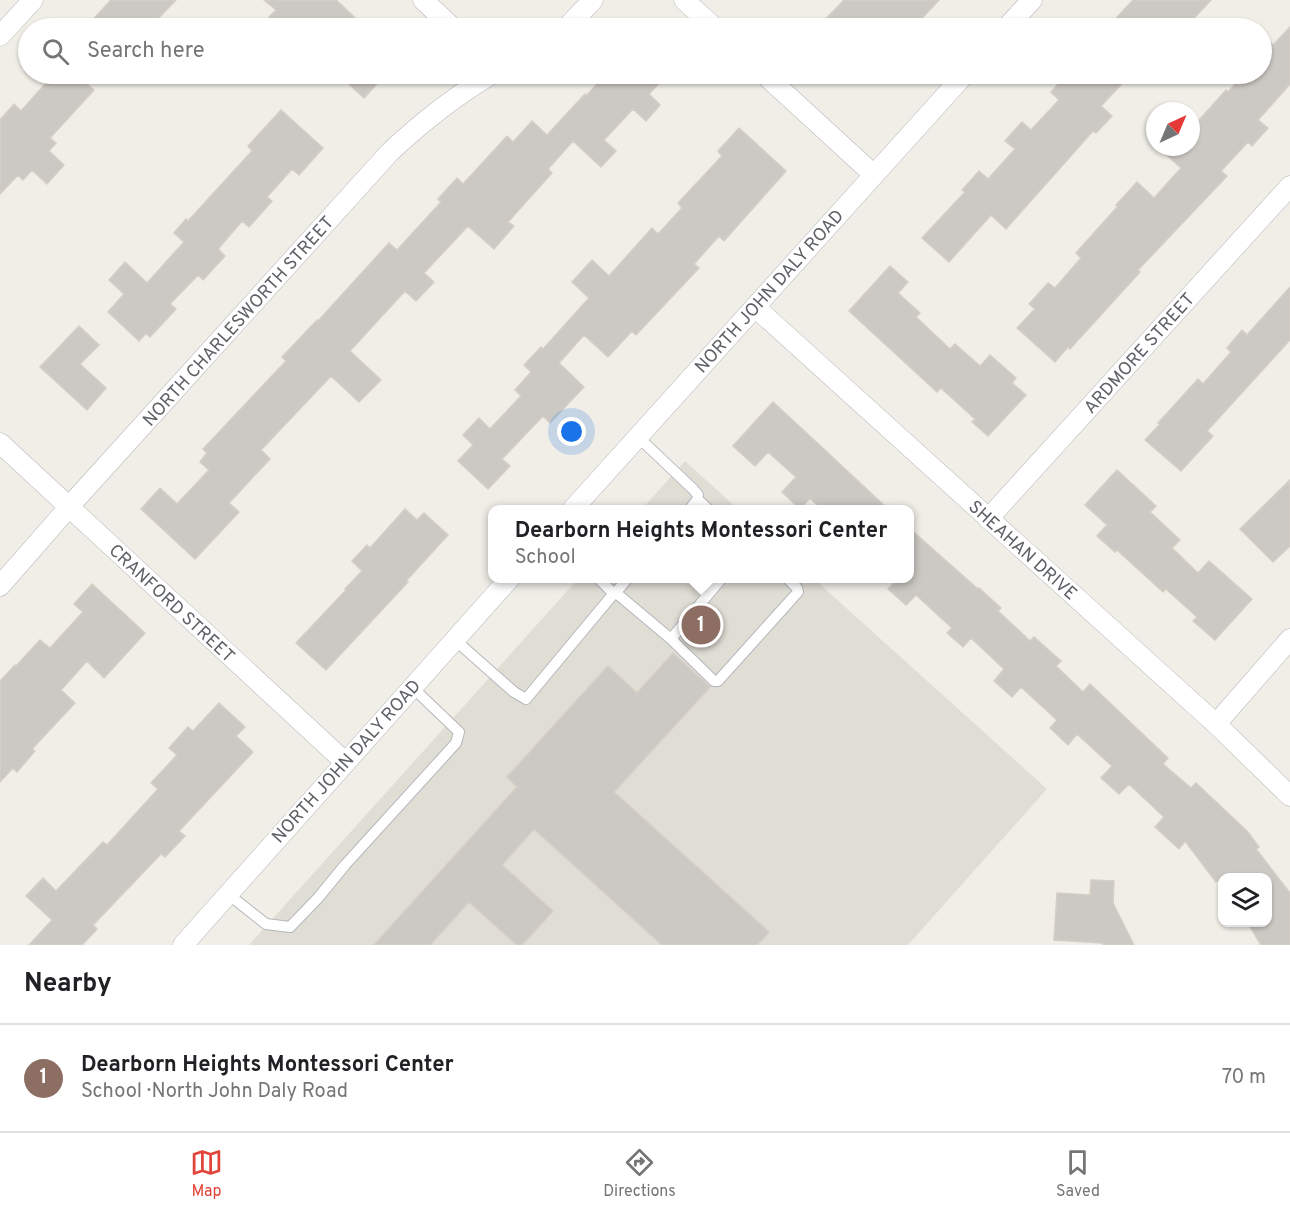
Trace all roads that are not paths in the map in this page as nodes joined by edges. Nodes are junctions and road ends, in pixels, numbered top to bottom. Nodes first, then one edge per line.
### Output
1 (33, 0) edge
2 (423, 0) edge
3 (593, 0) edge
4 (684, 0) edge
5 (1032, 0) edge
6 (442, 18) edge
7 (576, 18) edge
8 (704, 18) edge
9 (1015, 18) edge
10 (0, 36) edge
11 (476, 84) edge
12 (775, 84) edge
13 (956, 84) edge
14 (874, 175) junction
15 (1290, 186) edge
16 (755, 307) junction
17 (638, 437) junction
18 (0, 443) edge
19 (697, 499) junction
20 (577, 505) edge
21 (693, 505) edge
22 (704, 505) edge
23 (69, 507) junction
24 (988, 519) junction
25 (506, 583) edge
26 (602, 583) edge
27 (624, 583) edge
28 (719, 583) edge
29 (791, 583) edge
30 (0, 586) edge
31 (615, 592) junction
32 (671, 639) junction
33 (1290, 639) edge
34 (455, 640) junction
35 (412, 687) junction
36 (1216, 723) junction
37 (345, 762) junction
38 (1290, 796) edge
39 (228, 894) junction
40 (183, 945) edge

1 - 10 street
2 - 6 street
3 - 7 street
4 - 8 street
5 - 9 street
11 - 23 street, NORTH CHARLESWORTH STREET
12 - 14 street
13 - 14 street, NORTH JOHN DALY ROAD
14 - 16 street, NORTH JOHN DALY ROAD
15 - 24 street, ARDMORE STREET
16 - 17 street, NORTH JOHN DALY ROAD
16 - 24 street, SHEAHAN DRIVE
17 - 19 lane
17 - 20 street, NORTH JOHN DALY ROAD
18 - 23 street, CRANFORD STREET
19 - 21 lane
19 - 22 lane
23 - 30 street, NORTH CHARLESWORTH STREET
23 - 37 street, CRANFORD STREET
24 - 36 street, SHEAHAN DRIVE
25 - 34 street, NORTH JOHN DALY ROAD
26 - 31 lane
27 - 31 lane
28 - 32 lane
29 - 32 lane
31 - 32 lane
31 - 34 lane
33 - 36 street
34 - 35 street, NORTH JOHN DALY ROAD
35 - 37 street, NORTH JOHN DALY ROAD
35 - 39 lane
36 - 38 street, SHEAHAN DRIVE
37 - 39 street, NORTH JOHN DALY ROAD
39 - 40 street, NORTH JOHN DALY ROAD

